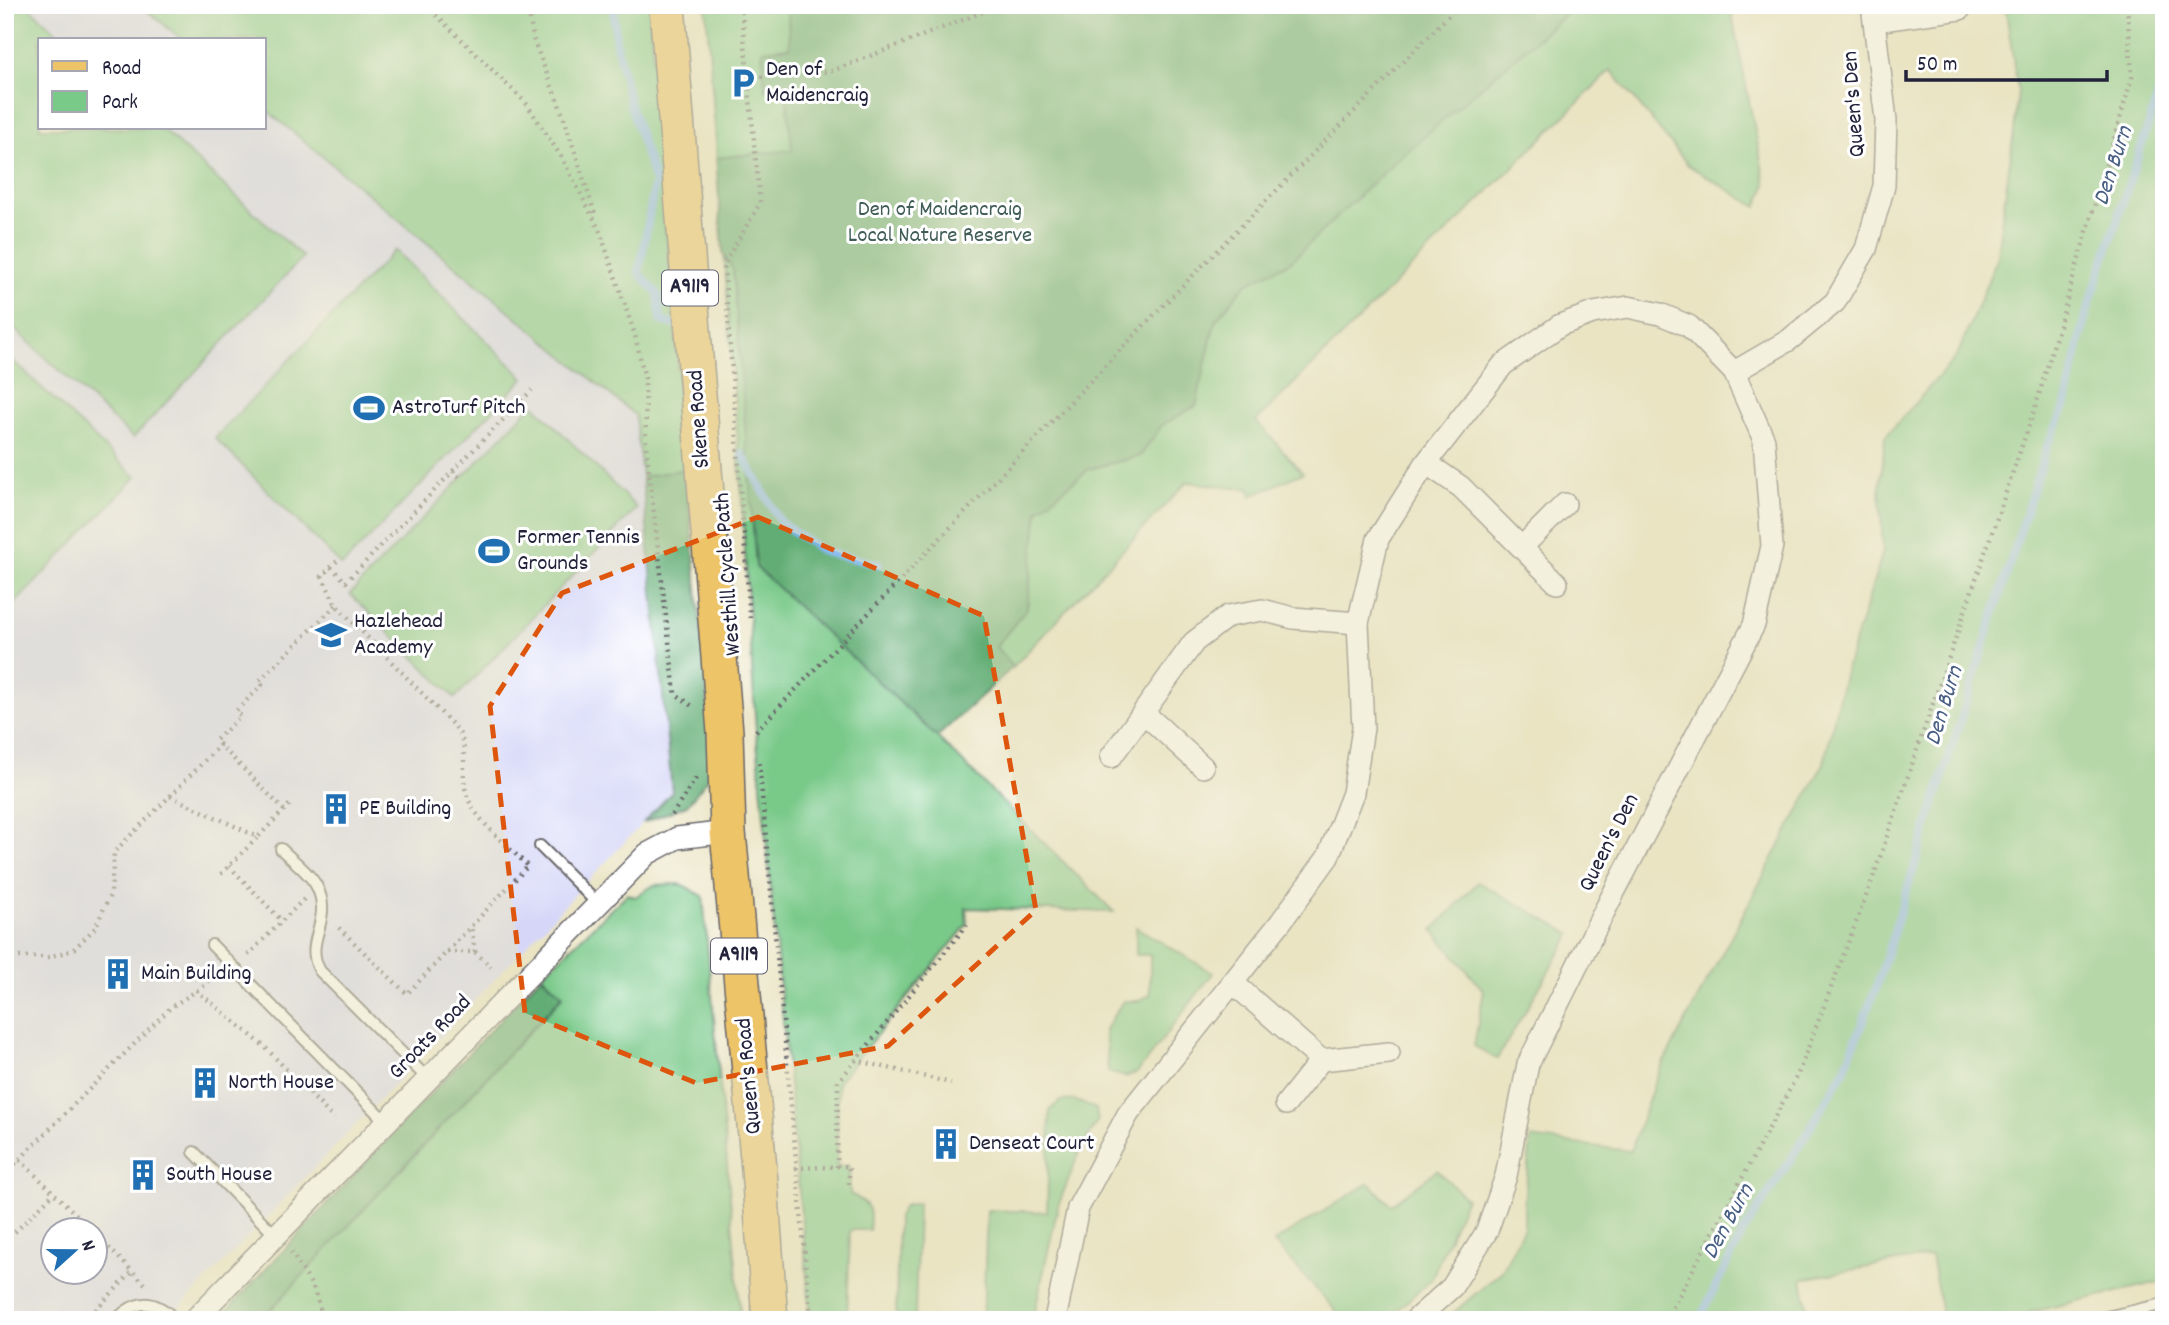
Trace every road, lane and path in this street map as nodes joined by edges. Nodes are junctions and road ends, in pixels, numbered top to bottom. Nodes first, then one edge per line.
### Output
1 (426, 5) edge
2 (527, 5) edge
3 (667, 5) edge
4 (741, 5) edge
5 (991, 5) edge
6 (1459, 5) edge
7 (2127, 5) edge
8 (1960, 9) dead end
9 (1873, 13) edge
10 (747, 78) junction
11 (599, 229) junction
12 (1734, 372) junction
13 (532, 390) dead end
14 (1426, 463) junction
15 (453, 471) junction
16 (461, 479) dead end
17 (1564, 504) dead end
18 (1522, 547) junction
19 (337, 561) dead end
20 (331, 567) junction
21 (1557, 583) dead end
22 (336, 605) junction
23 (1358, 623) junction
24 (750, 624) dead end
25 (1144, 713) junction
26 (756, 718) dead end
27 (741, 732) junction
28 (220, 745) junction
29 (1111, 757) dead end
30 (759, 758) dead end
31 (1203, 766) dead end
32 (696, 777) dead end
33 (170, 796) junction
34 (290, 804) dead end
35 (285, 810) junction
36 (727, 832) junction
37 (258, 837) junction
38 (540, 846) dead end
39 (281, 849) dead end
40 (647, 854) junction
41 (229, 866) junction
42 (221, 874) dead end
43 (598, 904) junction
44 (323, 912) junction
45 (282, 921) junction
46 (967, 925) dead end
47 (471, 926) junction
48 (212, 946) dead end
49 (446, 952) junction
50 (474, 952) junction
51 (5, 957) edge
52 (231, 965) junction
53 (491, 967) dead end
54 (1232, 982) junction
55 (196, 990) junction
56 (1389, 1054) dead end
57 (855, 1060) junction
58 (1321, 1060) junction
59 (428, 1079) junction
60 (951, 1083) dead end
61 (1286, 1104) dead end
62 (334, 1119) dead end
63 (386, 1122) junction
64 (194, 1152) dead end
65 (20, 1160) junction
66 (5, 1166) edge
67 (837, 1167) junction
68 (796, 1168) junction
69 (759, 1169) junction
70 (849, 1185) dead end
71 (54, 1193) junction
72 (77, 1216) edge
73 (276, 1236) junction
74 (5, 1242) edge
75 (108, 1247) edge
76 (133, 1271) junction
77 (154, 1292) dead end
78 (2164, 1304) edge
79 (86, 1320) edge
80 (116, 1320) edge
81 (175, 1320) edge
82 (194, 1320) edge
83 (324, 1320) edge
84 (770, 1320) edge
85 (811, 1320) edge
86 (1055, 1320) edge
87 (1415, 1320) edge
88 (1666, 1320) edge
89 (2093, 1320) edge

1 - 11 path
2 - 11 path
3 - 27 main road, Skene Road / A9119
4 - 10 path, Westhill Cycle Path
5 - 10 path
6 - 27 path
7 - 88 path
8 - 9 street, Queen's Den
9 - 12 street, Queen's Den
10 - 24 path, Westhill Cycle Path
11 - 27 path
12 - 14 street, Queen's Den
12 - 87 street, Queen's Den
13 - 15 path
14 - 18 street
14 - 23 street, Queen's Den
15 - 16 path
15 - 20 path
17 - 18 street
18 - 21 street
19 - 20 path
20 - 22 path
22 - 28 path
22 - 47 path
23 - 25 street
23 - 54 street, Queen's Den
25 - 29 street
25 - 31 street
26 - 27 path
27 - 36 main road, Skene Road / A9119
28 - 33 path
28 - 35 path
30 - 68 path
32 - 40 path
33 - 37 path
33 - 51 path
34 - 35 path
35 - 37 path
36 - 40 street, Groats Road
36 - 69 main road, Queen's Road / A9119
37 - 41 path
38 - 43 lane
39 - 44 lane
40 - 43 street, Groats Road
41 - 42 path
41 - 45 path
43 - 59 street, Groats Road
44 - 45 path
44 - 49 path
44 - 59 lane
45 - 52 path
46 - 57 path
47 - 49 path
47 - 50 path
48 - 52 lane
49 - 50 path
50 - 53 path
52 - 55 path
52 - 63 lane
54 - 58 street
54 - 86 street, Queen's Den
55 - 62 path
55 - 65 path
56 - 58 street
57 - 60 path
57 - 67 path
58 - 61 street
59 - 63 street, Groats Road
63 - 73 street, Groats Road
64 - 73 lane
65 - 66 path
65 - 71 path
67 - 68 path
67 - 70 path
68 - 69 path
68 - 85 path
69 - 84 main road, Queen's Road / A9119
71 - 72 path
71 - 74 path
73 - 82 street, Groats Road
73 - 83 path
75 - 76 path
76 - 77 path
76 - 79 path
78 - 89 lane
80 - 81 lane

